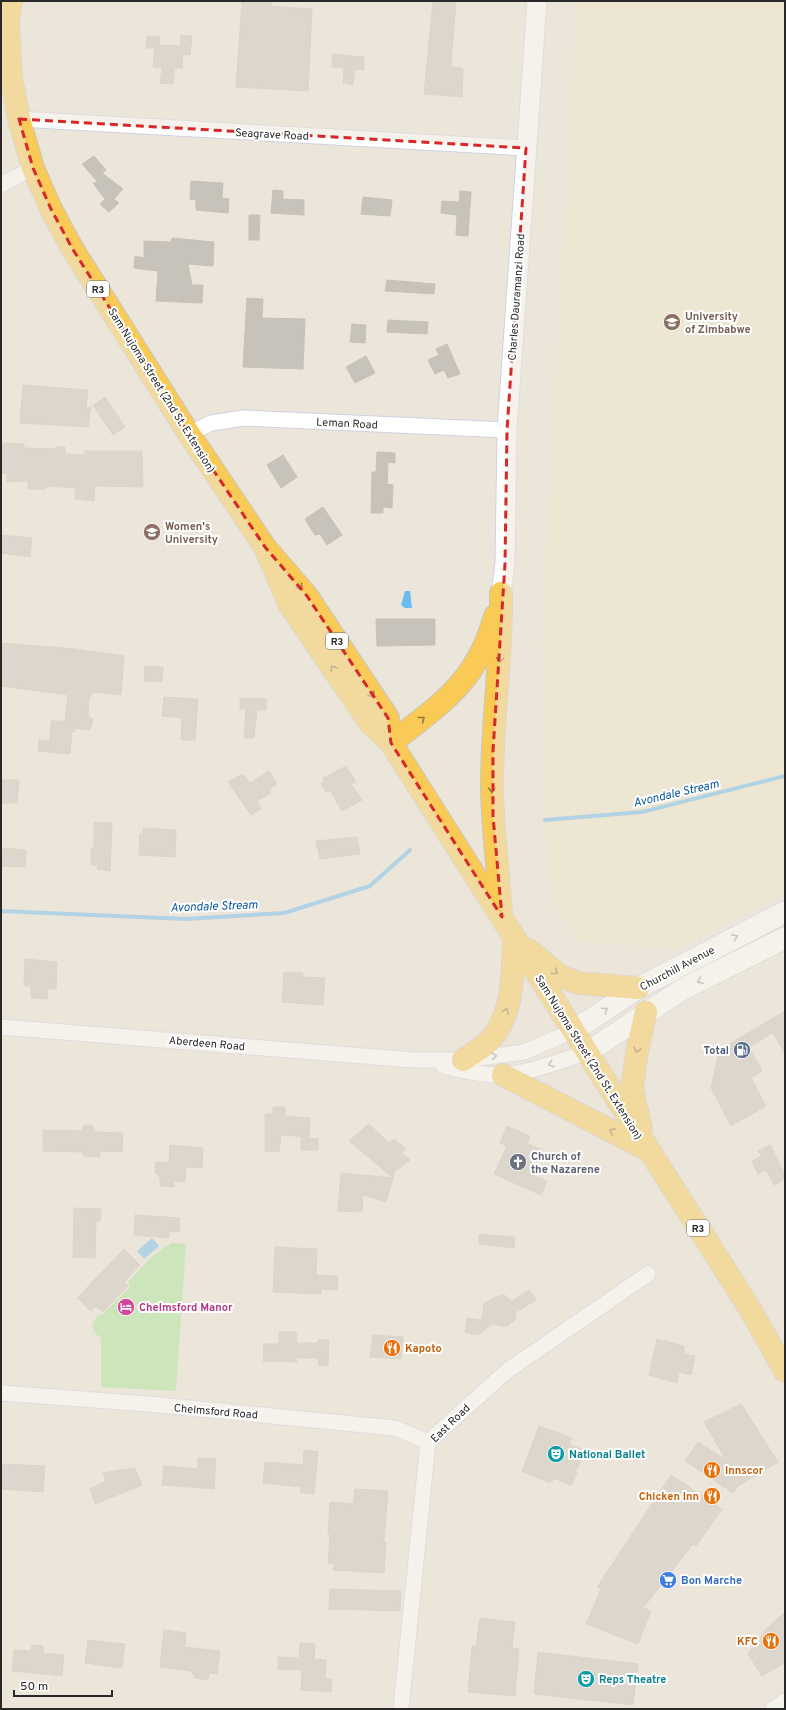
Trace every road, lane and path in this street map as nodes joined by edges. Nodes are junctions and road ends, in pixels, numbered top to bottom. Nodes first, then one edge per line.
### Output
1 (11, 1) edge
2 (537, 1) edge
3 (19, 119) junction
4 (526, 148) junction
5 (33, 168) junction
6 (1, 185) edge
7 (507, 430) junction
8 (189, 434) junction
9 (501, 593) junction
10 (391, 743) junction
11 (785, 912) edge
12 (502, 917) junction
13 (514, 938) junction
14 (785, 938) edge
15 (638, 988) junction
16 (646, 1012) junction
17 (1, 1027) edge
18 (573, 1031) junction
19 (588, 1052) junction
20 (414, 1060) junction
21 (463, 1060) junction
22 (503, 1075) junction
23 (646, 1149) junction
24 (648, 1274) dead end
25 (785, 1371) edge
26 (1, 1393) edge
27 (428, 1442) junction
28 (785, 1701) edge
29 (401, 1709) edge
30 (773, 1709) edge

1 - 3 highway, Sam Nujoma Street (2nd St. Extension) / R3
2 - 4 street, Charles Dauramanzi Road
3 - 4 street, Seagrave Road
3 - 5 highway, Sam Nujoma Street (2nd St. Extension) / R3
4 - 7 street, Charles Dauramanzi Road
5 - 6 street
5 - 8 highway, Sam Nujoma Street (2nd St. Extension) / R3
7 - 8 street, Leman Road
7 - 9 street, Charles Dauramanzi Road
8 - 10 highway, Sam Nujoma Street (2nd St. Extension) / R3
10 -> 9 highway
9 -> 12 highway
10 - 12 highway, Sam Nujoma Street (2nd St. Extension) / R3
15 -> 11 main road, Churchill Avenue
12 - 13 highway, Sam Nujoma Street (2nd St. Extension) / R3
13 -> 15 highway
13 - 18 highway, Sam Nujoma Street (2nd St. Extension) / R3
21 -> 13 highway
14 -> 16 main road, Churchill Avenue
18 -> 15 main road, Churchill Avenue
16 - 19 main road, Churchill Avenue
16 -> 23 highway
17 - 20 street, Aberdeen Road
18 - 19 highway, Sam Nujoma Street (2nd St. Extension) / R3
21 -> 18 street, Aberdeen Road
19 -> 22 street, Aberdeen Road
19 - 23 highway, Sam Nujoma Street (2nd St. Extension) / R3
20 - 21 street, Aberdeen Road
20 - 22 street, Aberdeen Road
23 -> 22 highway
23 - 25 highway, Sam Nujoma Street (2nd St. Extension) / R3
24 - 27 street, East Road
26 - 27 street, Chelmsford Road
27 - 29 street, East Road
28 - 30 street

